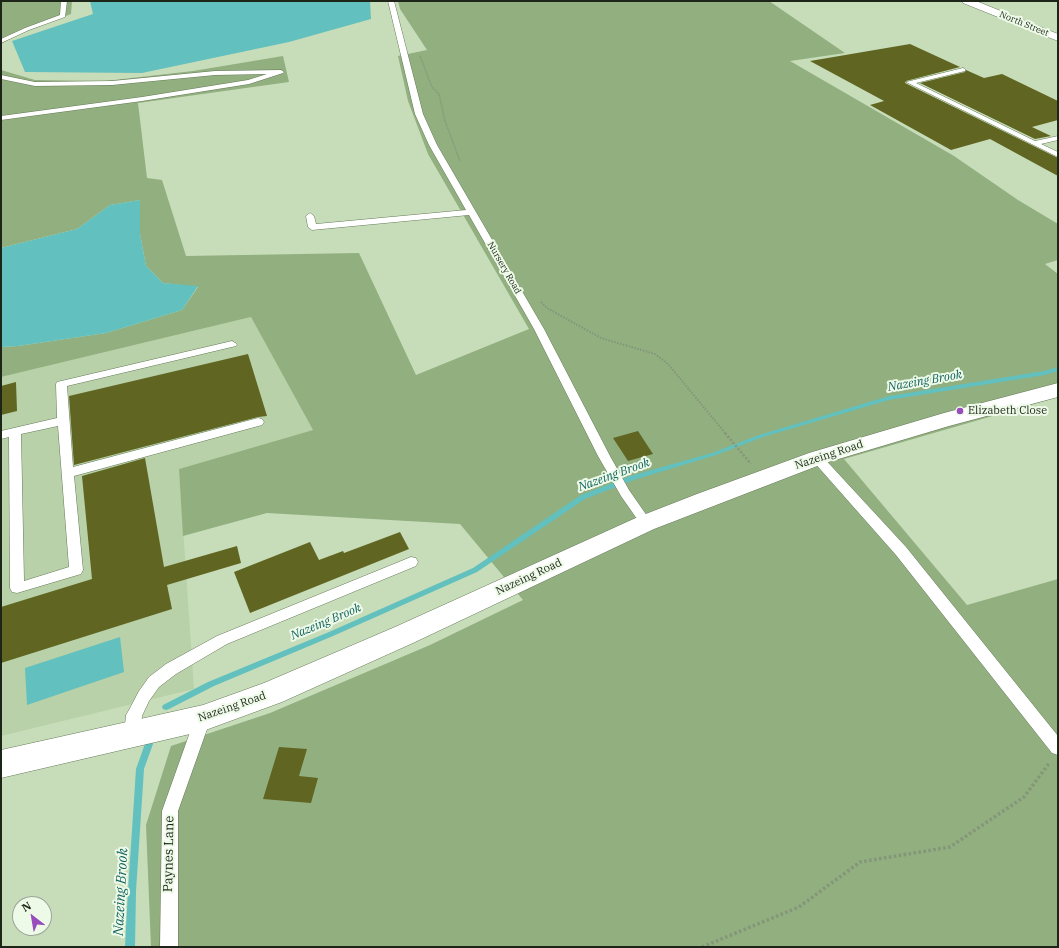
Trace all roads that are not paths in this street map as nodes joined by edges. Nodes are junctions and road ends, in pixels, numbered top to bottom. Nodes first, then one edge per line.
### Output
1 (64, 1) edge
2 (392, 1) edge
3 (967, 1) edge
4 (1058, 38) edge
5 (1, 41) edge
6 (963, 70) dead end
7 (1, 77) edge
8 (1, 118) edge
9 (1058, 138) edge
10 (1035, 143) junction
11 (1058, 155) edge
12 (472, 212) junction
13 (310, 216) dead end
14 (232, 344) dead end
15 (1058, 390) edge
16 (63, 421) junction
17 (258, 422) dead end
18 (15, 432) junction
19 (1, 435) edge
20 (817, 458) junction
21 (68, 474) junction
22 (646, 523) junction
23 (411, 562) dead end
24 (203, 718) junction
25 (132, 735) junction
26 (1056, 752) edge
27 (1, 764) edge
28 (169, 947) edge

1 - 5 lane
2 - 12 lane, Nursery Road
3 - 4 main road, North Street
6 - 10 lane
7 - 8 lane
9 - 10 lane
10 - 11 lane
12 - 13 lane
12 - 22 lane, Nursery Road
14 - 16 lane
15 - 20 main road, Nazeing Road
16 - 18 lane
16 - 21 lane
17 - 21 lane
18 - 19 lane
18 - 21 lane
20 - 22 main road, Nazeing Road
20 - 26 lane
22 - 24 main road, Nazeing Road
23 - 25 lane
24 - 25 main road, Nazeing Road
24 - 28 lane, Paynes Lane
25 - 27 main road, Nazeing Road

